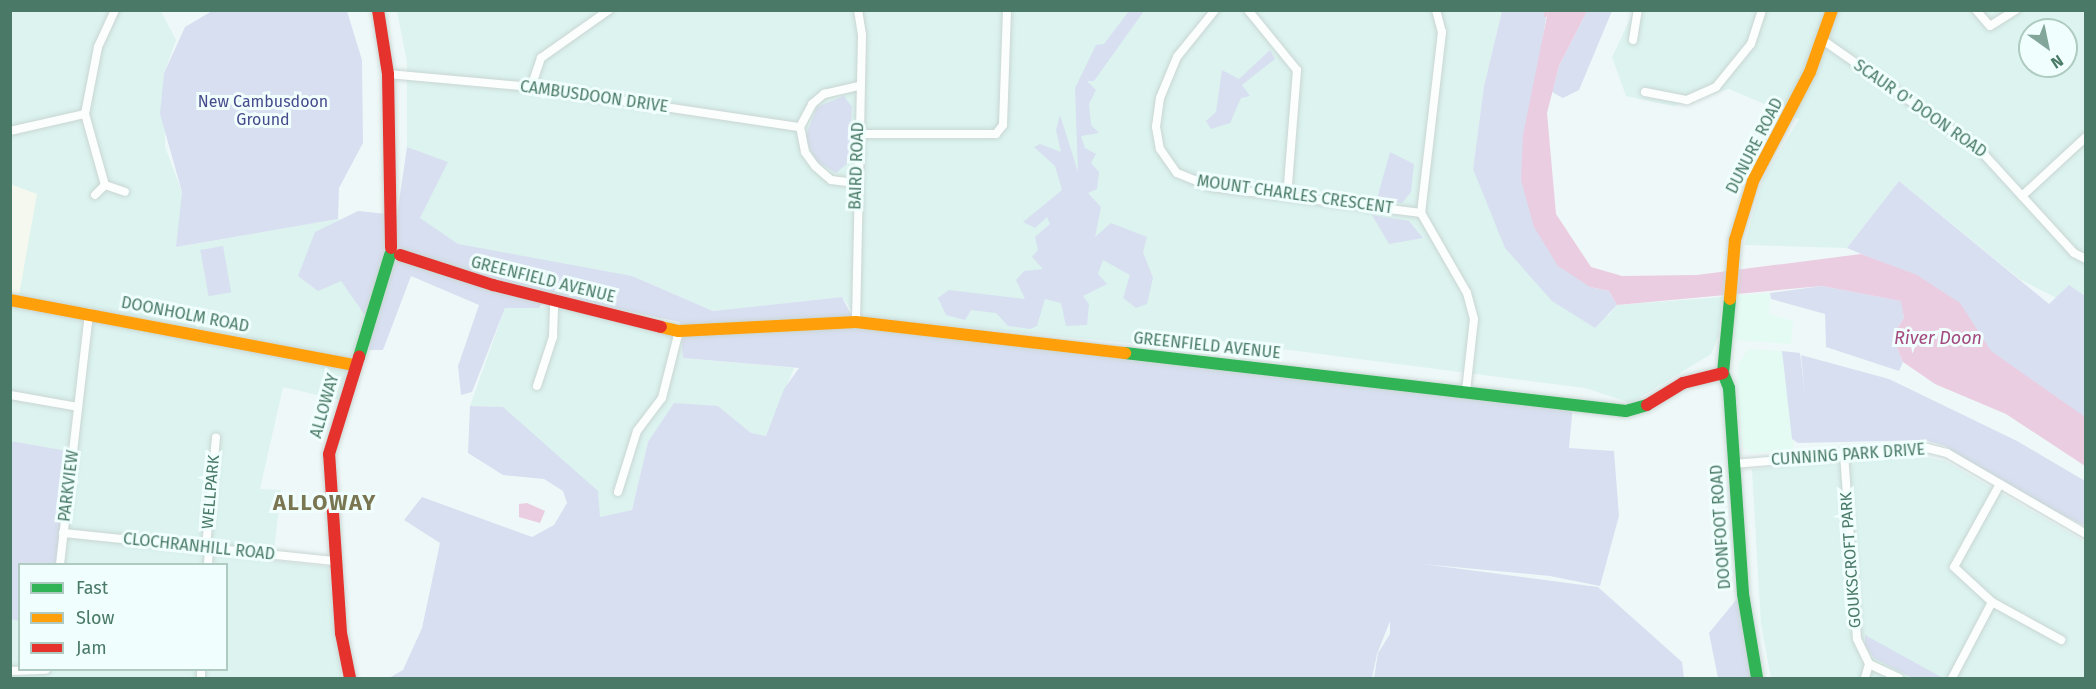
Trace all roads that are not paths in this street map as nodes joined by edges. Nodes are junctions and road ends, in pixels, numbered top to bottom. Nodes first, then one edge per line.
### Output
1 (116, 10) edge
2 (378, 10) edge
3 (609, 10) edge
4 (858, 10) edge
5 (1007, 10) edge
6 (1215, 10) edge
7 (1248, 10) edge
8 (1436, 10) edge
9 (1638, 10) edge
10 (1762, 10) edge
11 (1832, 10) edge
12 (1976, 10) edge
13 (2016, 10) edge
14 (1633, 40) dead end
15 (1824, 41) junction
16 (388, 74) junction
17 (860, 86) junction
18 (531, 87) junction
19 (1646, 92) dead end
20 (85, 114) junction
21 (800, 127) junction
22 (10, 131) edge
23 (858, 134) junction
24 (2085, 137) edge
25 (855, 183) junction
26 (105, 184) junction
27 (124, 192) dead end
28 (95, 195) dead end
29 (1287, 196) junction
30 (2022, 196) junction
31 (1421, 213) junction
32 (393, 253) junction
33 (2085, 259) edge
34 (10, 300) edge
35 (554, 301) junction
36 (89, 313) junction
37 (856, 322) junction
38 (679, 331) junction
39 (354, 365) junction
40 (1723, 373) junction
41 (537, 386) dead end
42 (1466, 392) junction
43 (10, 395) edge
44 (78, 407) junction
45 (216, 437) dead end
46 (1844, 453) junction
47 (1733, 464) junction
48 (2000, 484) junction
49 (618, 492) dead end
50 (63, 533) junction
51 (2085, 534) edge
52 (207, 548) junction
53 (335, 561) junction
54 (60, 563) edge
55 (208, 563) edge
56 (1992, 602) junction
57 (2061, 640) dead end
58 (1869, 664) junction
59 (350, 678) edge
60 (1757, 678) edge
61 (1865, 678) edge
62 (1899, 678) edge
63 (1952, 678) edge

1 - 20 street
2 - 16 street, ALLOWAY
3 - 18 street
4 - 17 street, BAIRD ROAD
5 - 23 street
6 - 29 street, MOUNT CHARLES CRESCENT
7 - 29 street
8 - 31 street
9 - 14 street
10 - 19 street
11 - 15 street, DUNURE ROAD
12 - 13 street
15 - 30 street, SCAUR O' DOON ROAD
15 - 40 street, DUNURE ROAD
16 - 18 street, CAMBUSDOON DRIVE
16 - 32 street, ALLOWAY
17 - 21 street
17 - 23 street, BAIRD ROAD
18 - 21 street, CAMBUSDOON DRIVE
20 - 22 street
20 - 26 street
21 - 25 street
23 - 25 street, BAIRD ROAD
24 - 30 street
25 - 37 street, BAIRD ROAD
26 - 27 street
26 - 28 street
29 - 31 street, MOUNT CHARLES CRESCENT
30 - 33 street, SCAUR O' DOON ROAD
31 - 42 street
32 - 35 street, GREENFIELD AVENUE
32 - 39 street, ALLOWAY
34 - 36 street, DOONHOLM ROAD
35 - 38 street, GREENFIELD AVENUE
35 - 41 street
36 - 39 street, DOONHOLM ROAD
36 - 44 street, PARKVIEW
37 - 38 street, GREENFIELD AVENUE
37 - 42 street, GREENFIELD AVENUE
38 - 49 street
39 - 53 street, ALLOWAY
40 - 42 street, GREENFIELD AVENUE
40 - 47 street, DOONFOOT ROAD
43 - 44 street
44 - 50 street, PARKVIEW
45 - 52 street, WELLPARK
46 - 47 street, CUNNING PARK DRIVE
46 - 48 street, CUNNING PARK DRIVE
46 - 58 street, GOUKSCROFT PARK
47 - 60 street, DOONFOOT ROAD
48 - 51 street, CUNNING PARK DRIVE
48 - 56 street
50 - 52 street, CLOCHRANHILL ROAD
50 - 54 street, PARKVIEW
52 - 53 street, CLOCHRANHILL ROAD
52 - 55 street, WELLPARK
53 - 59 street, ALLOWAY
56 - 57 street
56 - 63 street
58 - 61 street
58 - 62 street

